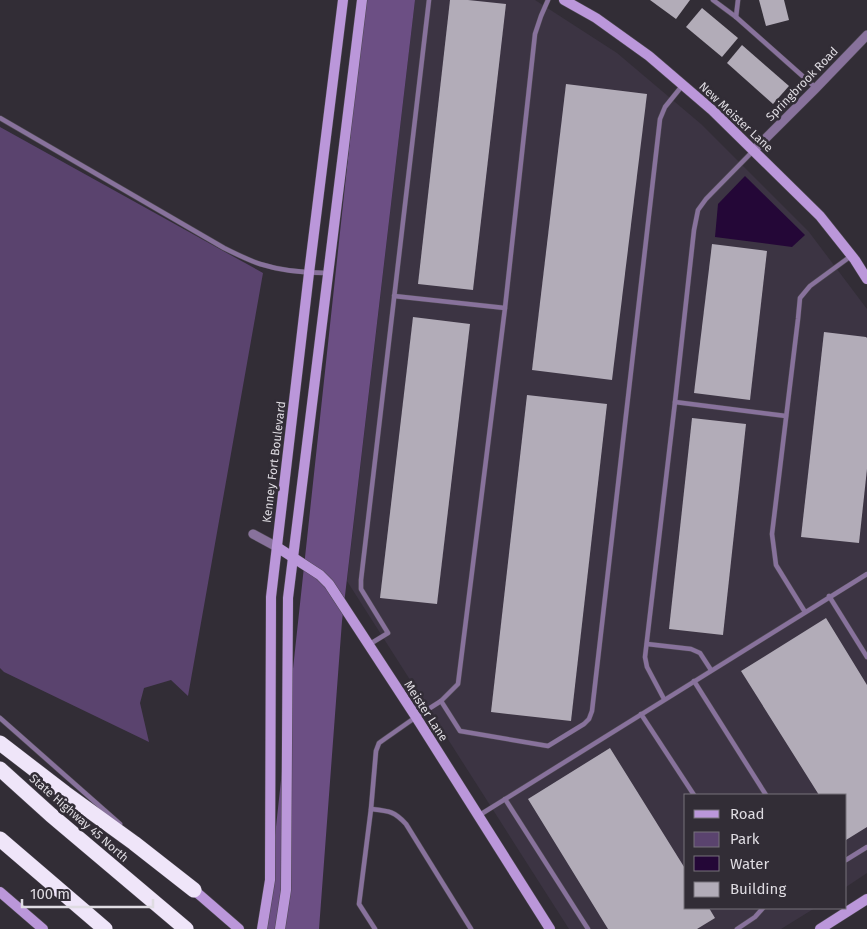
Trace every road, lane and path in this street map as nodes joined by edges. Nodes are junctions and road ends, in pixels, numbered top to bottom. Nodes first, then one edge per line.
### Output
1 (343, 0) edge
2 (362, 0) edge
3 (430, 0) edge
4 (548, 0) edge
5 (564, 0) edge
6 (713, 0) edge
7 (738, 0) edge
8 (736, 17) junction
9 (867, 35) edge
10 (683, 85) junction
11 (816, 88) junction
12 (0, 118) edge
13 (754, 150) junction
14 (851, 256) junction
15 (309, 273) junction
16 (328, 273) junction
17 (867, 278) edge
18 (394, 296) junction
19 (505, 308) junction
20 (675, 402) junction
21 (786, 416) junction
22 (253, 534) dead end
23 (277, 547) junction
24 (293, 557) junction
25 (867, 574) edge
26 (829, 596) junction
27 (805, 612) junction
28 (368, 644) junction
29 (646, 644) junction
30 (867, 657) edge
31 (711, 670) junction
32 (694, 681) junction
33 (664, 700) junction
34 (441, 701) junction
35 (641, 714) junction
36 (416, 717) junction
37 (0, 718) edge
38 (0, 743) edge
39 (0, 769) edge
40 (693, 794) edge
41 (765, 794) edge
42 (505, 799) junction
43 (371, 809) junction
44 (478, 816) junction
45 (0, 839) edge
46 (867, 847) edge
47 (847, 859) edge
48 (194, 890) junction
49 (0, 892) edge
50 (867, 899) edge
51 (847, 908) edge
52 (762, 909) edge
53 (838, 912) edge
54 (43, 929) edge
55 (105, 929) edge
56 (186, 929) edge
57 (238, 929) edge
58 (262, 929) edge
59 (280, 929) edge
60 (375, 929) edge
61 (471, 929) edge
62 (550, 929) edge
63 (588, 929) edge
64 (737, 929) edge
65 (820, 929) edge

1 - 15 street, Kenney Fort Boulevard
2 - 16 street
3 - 18 lane
4 - 19 lane
5 - 10 street, New Meister Lane
6 - 8 lane
7 - 8 lane
8 - 11 lane
9 - 11 street, Springbrook Road
10 - 13 street, New Meister Lane
10 - 34 lane
11 - 13 street, Springbrook Road
12 - 15 lane
13 - 14 street, New Meister Lane
13 - 20 lane
14 - 17 street, New Meister Lane
14 - 21 lane
15 - 16 lane
15 - 23 street, Kenney Fort Boulevard
16 - 24 street
18 - 19 lane
18 - 28 lane
19 - 34 lane
20 - 21 lane
20 - 29 lane
21 - 27 lane
22 - 23 street, Meister Lane
23 - 24 street, Meister Lane
23 - 58 street, Kenney Fort Boulevard
24 - 28 street, Meister Lane
24 - 59 street
25 - 26 lane
26 - 27 lane
26 - 30 lane
27 - 31 lane
28 - 36 street, Meister Lane
29 - 31 lane
29 - 33 lane
31 - 32 lane
32 - 33 lane
32 - 41 lane
33 - 35 lane
34 - 36 lane
35 - 40 lane
35 - 42 lane
36 - 43 lane
36 - 44 street, Meister Lane
37 - 48 lane
38 - 48 highway
39 - 56 highway, State Highway 45 North
42 - 44 lane
42 - 63 lane
43 - 60 lane
43 - 61 lane
44 - 62 street, Meister Lane
45 - 55 highway
46 - 47 lane
48 - 57 street
49 - 54 street
50 - 51 street
52 - 64 lane
53 - 65 street

